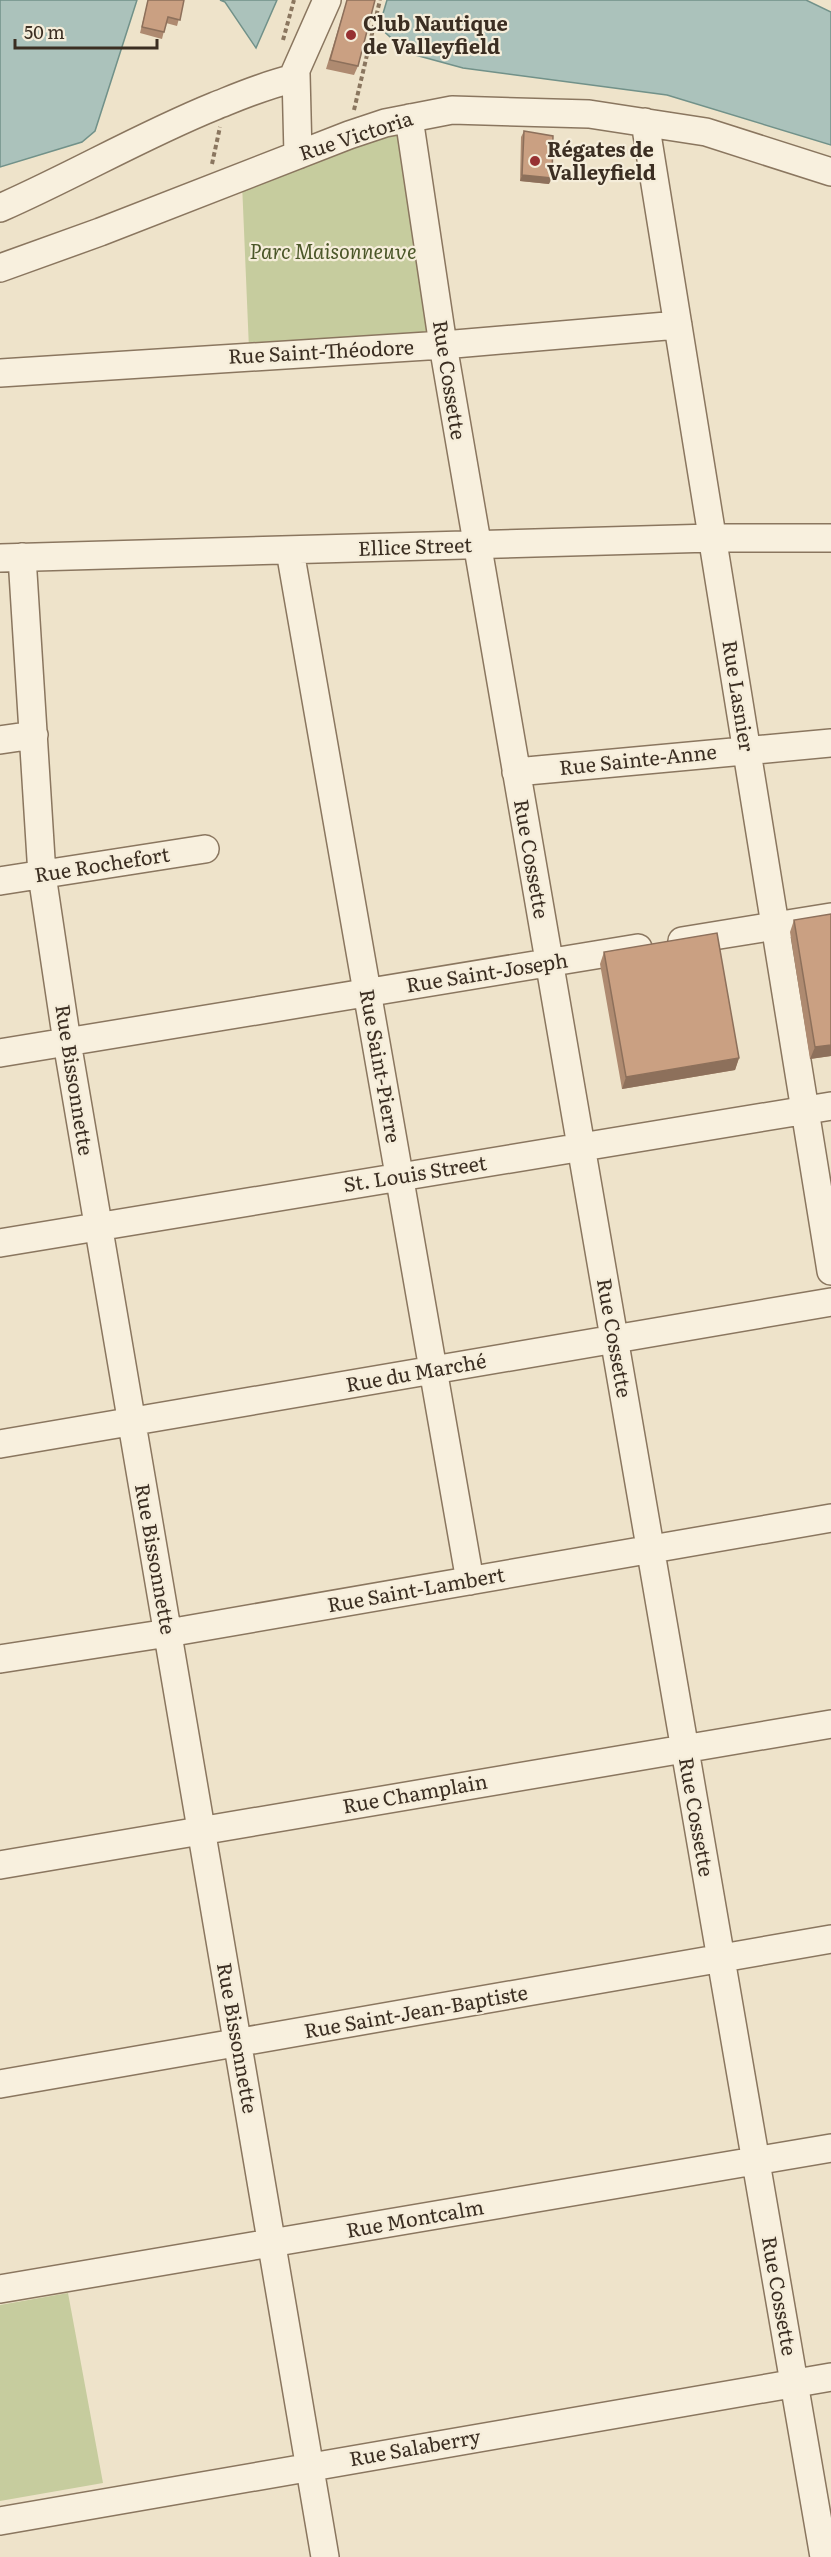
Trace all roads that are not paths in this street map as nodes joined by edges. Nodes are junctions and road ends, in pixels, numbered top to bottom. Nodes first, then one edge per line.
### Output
1 (327, 0) edge
2 (285, 78) junction
3 (409, 118) junction
4 (645, 122) junction
5 (298, 154) junction
6 (831, 172) edge
7 (0, 208) edge
8 (0, 268) edge
9 (678, 325) junction
10 (443, 345) junction
11 (0, 373) edge
12 (712, 538) junction
13 (831, 538) edge
14 (477, 545) junction
15 (290, 551) junction
16 (11, 557) edge
17 (34, 735) junction
18 (0, 740) edge
19 (831, 743) edge
20 (746, 749) junction
21 (516, 772) junction
22 (205, 849) dead end
23 (42, 875) junction
24 (0, 881) edge
25 (831, 917) edge
26 (775, 926) junction
27 (549, 963) junction
28 (367, 992) junction
29 (67, 1042) junction
30 (0, 1053) edge
31 (818, 1108) edge
32 (581, 1147) junction
33 (399, 1177) junction
34 (99, 1227) junction
35 (0, 1243) edge
36 (831, 1271) edge
37 (831, 1302) edge
38 (614, 1340) junction
39 (433, 1370) junction
40 (132, 1422) junction
41 (0, 1444) edge
42 (831, 1518) edge
43 (650, 1550) junction
44 (470, 1581) junction
45 (168, 1633) junction
46 (0, 1659) edge
47 (831, 1724) edge
48 (685, 1749) junction
49 (202, 1830) junction
50 (0, 1864) edge
51 (831, 1939) edge
52 (721, 1959) junction
53 (238, 2043) junction
54 (0, 2084) edge
55 (831, 2148) edge
56 (756, 2161) junction
57 (272, 2243) junction
58 (0, 2289) edge
59 (831, 2377) edge
60 (794, 2383) junction
61 (310, 2466) junction
62 (0, 2521) edge
63 (326, 2557) edge
64 (824, 2557) edge

1 - 2 street
2 - 5 street
2 - 7 street
3 - 4 street, Rue Victoria
3 - 5 street, Rue Victoria
3 - 10 street, Rue Cossette
4 - 6 street, Rue Victoria
4 - 9 street, Rue Lasnier
5 - 8 street, Rue Victoria
9 - 10 street, Rue Saint-Théodore
9 - 12 street, Rue Lasnier
10 - 11 street, Rue Saint-Théodore
10 - 14 street, Rue Cossette
12 - 13 street, Ellice Street
12 - 14 street, Ellice Street
12 - 20 street, Rue Lasnier
14 - 15 street, Ellice Street
14 - 21 street, Rue Cossette
15 - 16 street, Ellice Street
15 - 28 street, Rue Saint-Pierre
16 - 17 street, Rue Bissonnette
17 - 18 street
17 - 23 street, Rue Bissonnette
19 - 20 street, Rue Sainte-Anne
20 - 21 street, Rue Sainte-Anne
20 - 26 street, Rue Lasnier
21 - 27 street, Rue Cossette
22 - 23 street, Rue Rochefort
23 - 24 street, Rue Rochefort
23 - 29 street, Rue Bissonnette
25 - 26 street, Rue Saint-Joseph
26 - 27 street, Rue Saint-Joseph
26 - 31 street, Rue Lasnier
27 - 28 street, Rue Saint-Joseph
27 - 32 street, Rue Cossette
28 - 29 street, Rue Saint-Joseph
28 - 33 street, Rue Saint-Pierre
29 - 30 street, Rue Saint-Joseph
29 - 34 street, Rue Bissonnette
31 - 32 street, St. Louis Street
31 - 36 street, Rue Lasnier
32 - 33 street, St. Louis Street
32 - 38 street, Rue Cossette
33 - 34 street, St. Louis Street
33 - 39 street, Rue Saint-Pierre
34 - 35 street, St. Louis Street
34 - 40 street, Rue Bissonnette
37 - 38 street, Rue du Marché
38 - 39 street, Rue du Marché
38 - 43 street, Rue Cossette
39 - 40 street, Rue du Marché
39 - 44 street, Rue Saint-Pierre
40 - 41 street, Rue du Marché
40 - 45 street, Rue Bissonnette
42 - 43 street, Rue Saint-Lambert
43 - 44 street, Rue Saint-Lambert
43 - 48 street, Rue Cossette
44 - 45 street, Rue Saint-Lambert
45 - 46 street, Rue Saint-Lambert
45 - 49 street, Rue Bissonnette
47 - 48 street, Rue Champlain
48 - 49 street, Rue Champlain
48 - 52 street, Rue Cossette
49 - 50 street, Rue Champlain
49 - 53 street, Rue Bissonnette
51 - 52 street, Rue Saint-Jean-Baptiste
52 - 53 street, Rue Saint-Jean-Baptiste
52 - 56 street, Rue Cossette
53 - 54 street, Rue Saint-Jean-Baptiste
53 - 57 street, Rue Bissonnette
55 - 56 street, Rue Montcalm
56 - 57 street, Rue Montcalm
56 - 60 street, Rue Cossette
57 - 58 street, Rue Montcalm
57 - 61 street, Rue Bissonnette
59 - 60 street, Rue Salaberry
60 - 61 street, Rue Salaberry
60 - 64 street, Rue Cossette
61 - 62 street, Rue Salaberry
61 - 63 street, Rue Bissonnette

